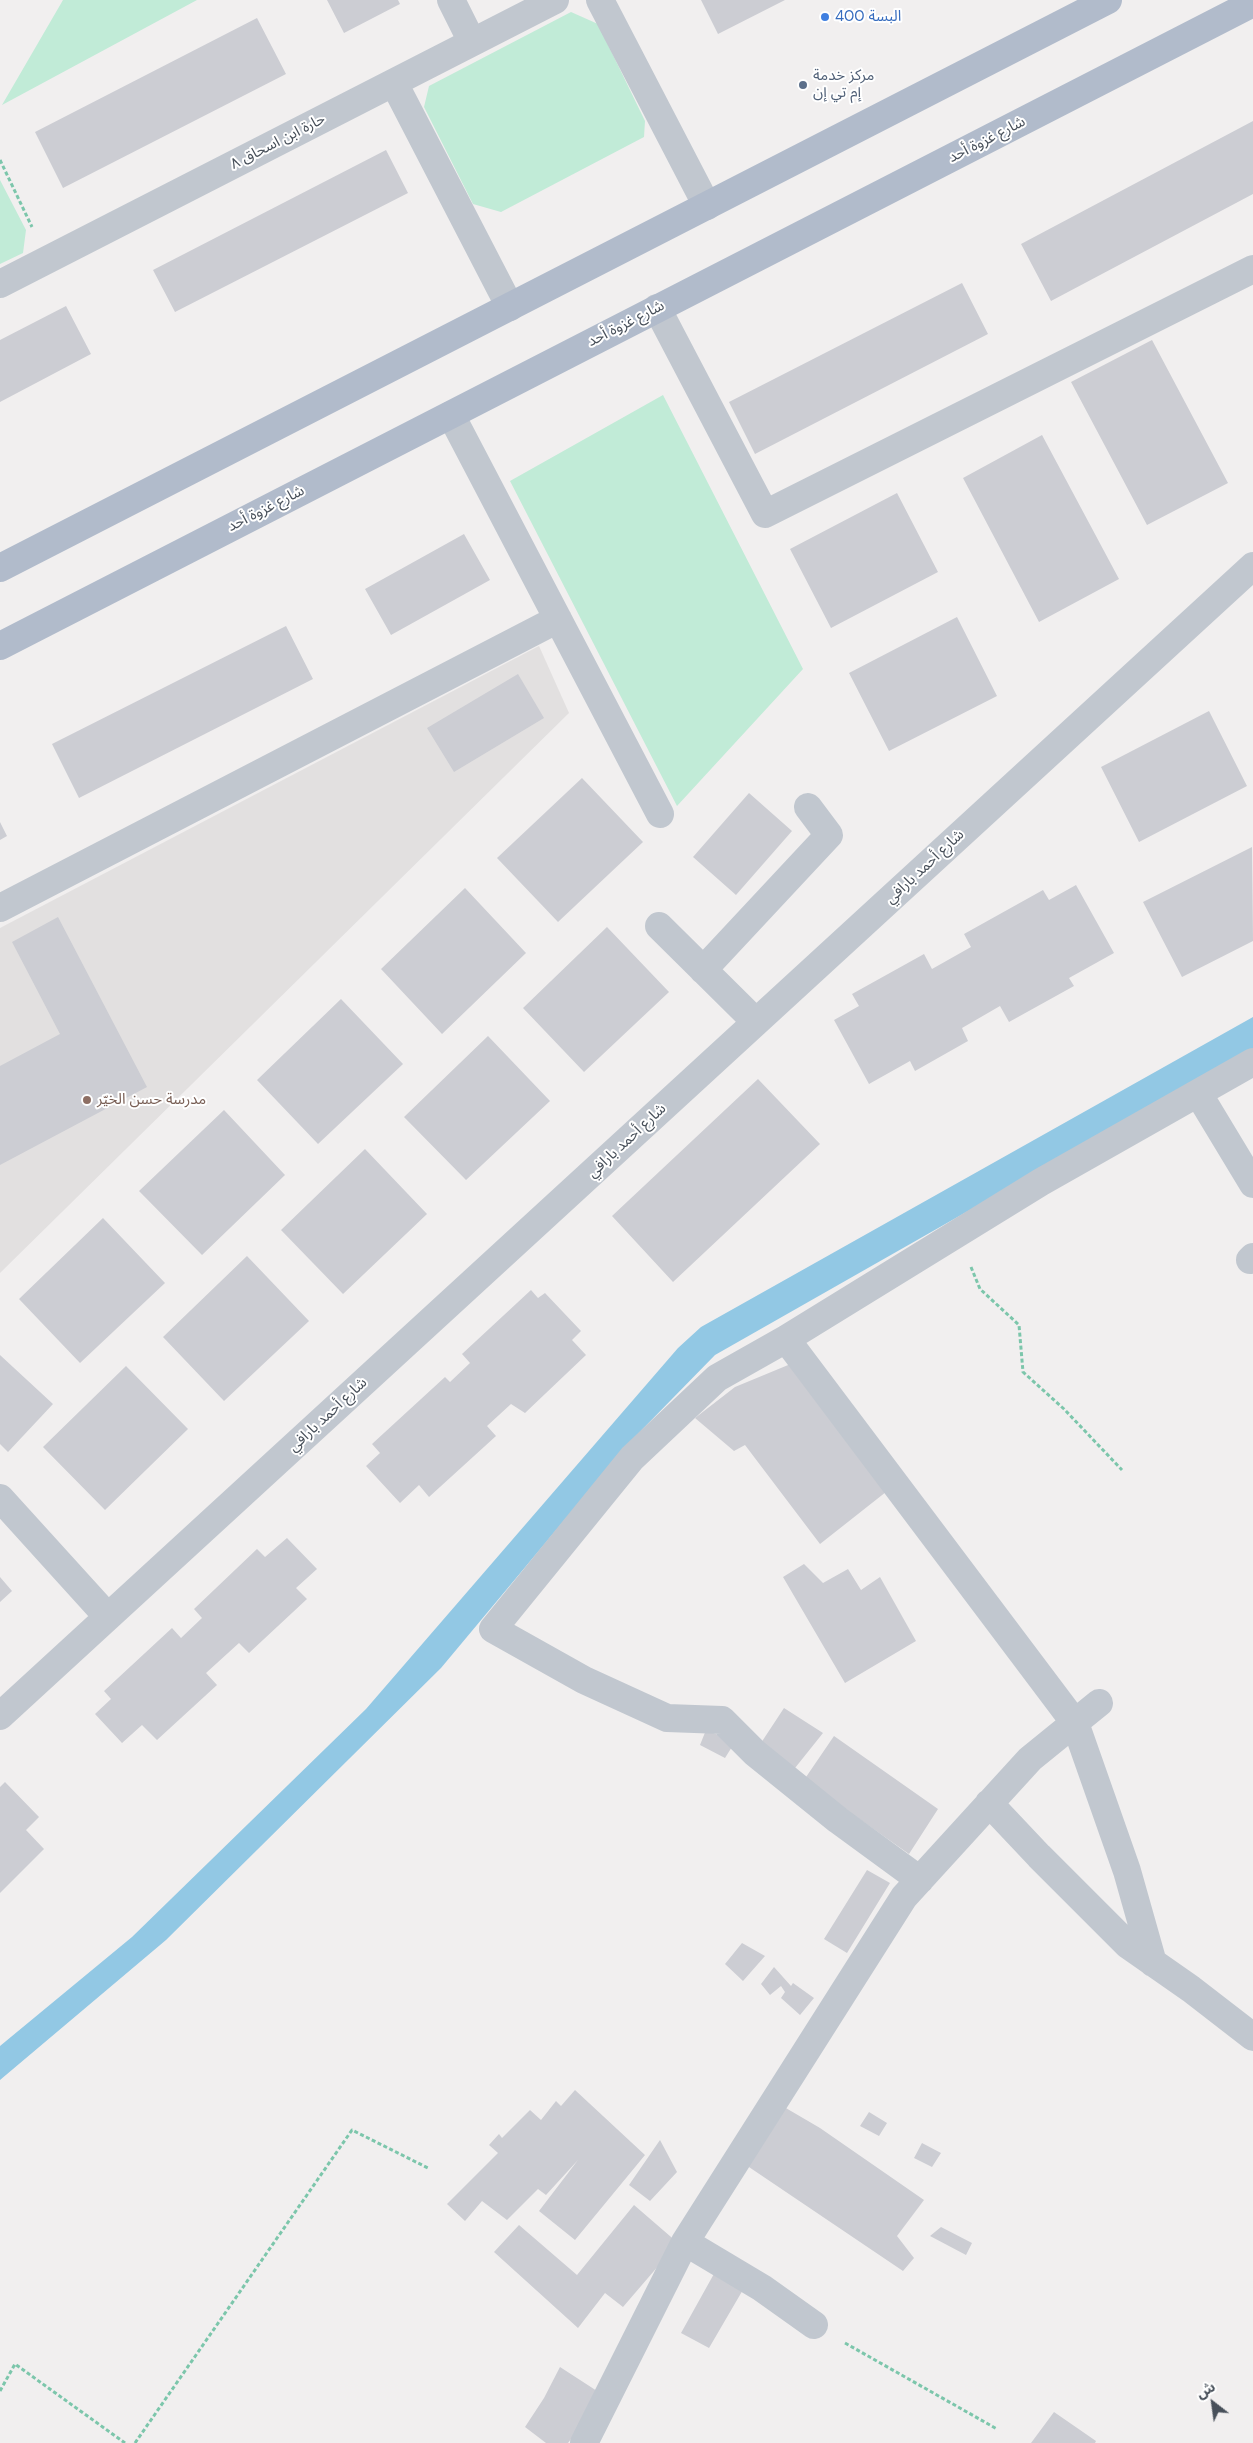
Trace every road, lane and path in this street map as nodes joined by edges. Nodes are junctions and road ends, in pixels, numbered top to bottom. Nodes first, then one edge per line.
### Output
1 (451, 0) edge
2 (555, 0) edge
3 (600, 0) edge
4 (1108, 0) edge
5 (1253, 3) edge
6 (472, 42) junction
7 (394, 83) junction
8 (0, 160) edge
9 (707, 206) junction
10 (48, 259) junction
11 (1253, 269) edge
12 (0, 284) edge
13 (510, 307) junction
14 (657, 308) junction
15 (451, 415) junction
16 (1253, 566) edge
17 (0, 568) edge
18 (558, 619) junction
19 (0, 646) edge
20 (808, 807) dead end
21 (660, 814) dead end
22 (0, 908) edge
23 (659, 926) dead end
24 (703, 970) junction
25 (756, 1022) junction
26 (1253, 1062) edge
27 (1198, 1093) junction
28 (1253, 1184) edge
29 (955, 1236) junction
30 (786, 1339) junction
31 (1122, 1470) dead end
32 (0, 1498) edge
33 (108, 1617) junction
34 (1099, 1703) dead end
35 (0, 1716) edge
36 (1075, 1722) junction
37 (989, 1803) junction
38 (920, 1880) junction
39 (1153, 1963) junction
40 (1253, 2037) edge
41 (428, 2168) dead end
42 (685, 2242) junction
43 (814, 2325) joint
44 (0, 2391) edge
45 (998, 2429) dead end
46 (125, 2443) edge
47 (134, 2443) edge
48 (584, 2443) edge

1 - 6 street
2 - 6 street, حارة ابن اسحاق ٨
3 - 9 street
4 - 9 main road
5 - 14 main road, شارع غزوة أحد
6 - 7 street, حارة ابن اسحاق ٨
7 - 10 street, حارة ابن اسحاق ٨
7 - 13 street
8 - 10 path
9 - 13 main road
10 - 12 street, حارة ابن اسحاق ٨
11 - 14 street
13 - 17 main road
14 - 15 main road, شارع غزوة أحد
15 - 18 street
15 - 19 main road, شارع غزوة أحد
16 - 25 street, شارع أحمد بارافي
18 - 21 street
18 - 22 street
20 - 24 street
23 - 24 street
24 - 25 street
25 - 33 street, شارع أحمد بارافي
26 - 27 street
27 - 28 street
27 - 29 street
29 - 30 street
29 - 31 path
30 - 36 street
30 - 38 street
32 - 33 street
33 - 35 street, شارع أحمد بارافي
34 - 36 street
36 - 37 street
36 - 39 street
37 - 38 street
37 - 39 street
38 - 42 street
39 - 40 street
41 - 47 path
42 - 43 street
42 - 48 street
43 - 45 path
44 - 46 path

